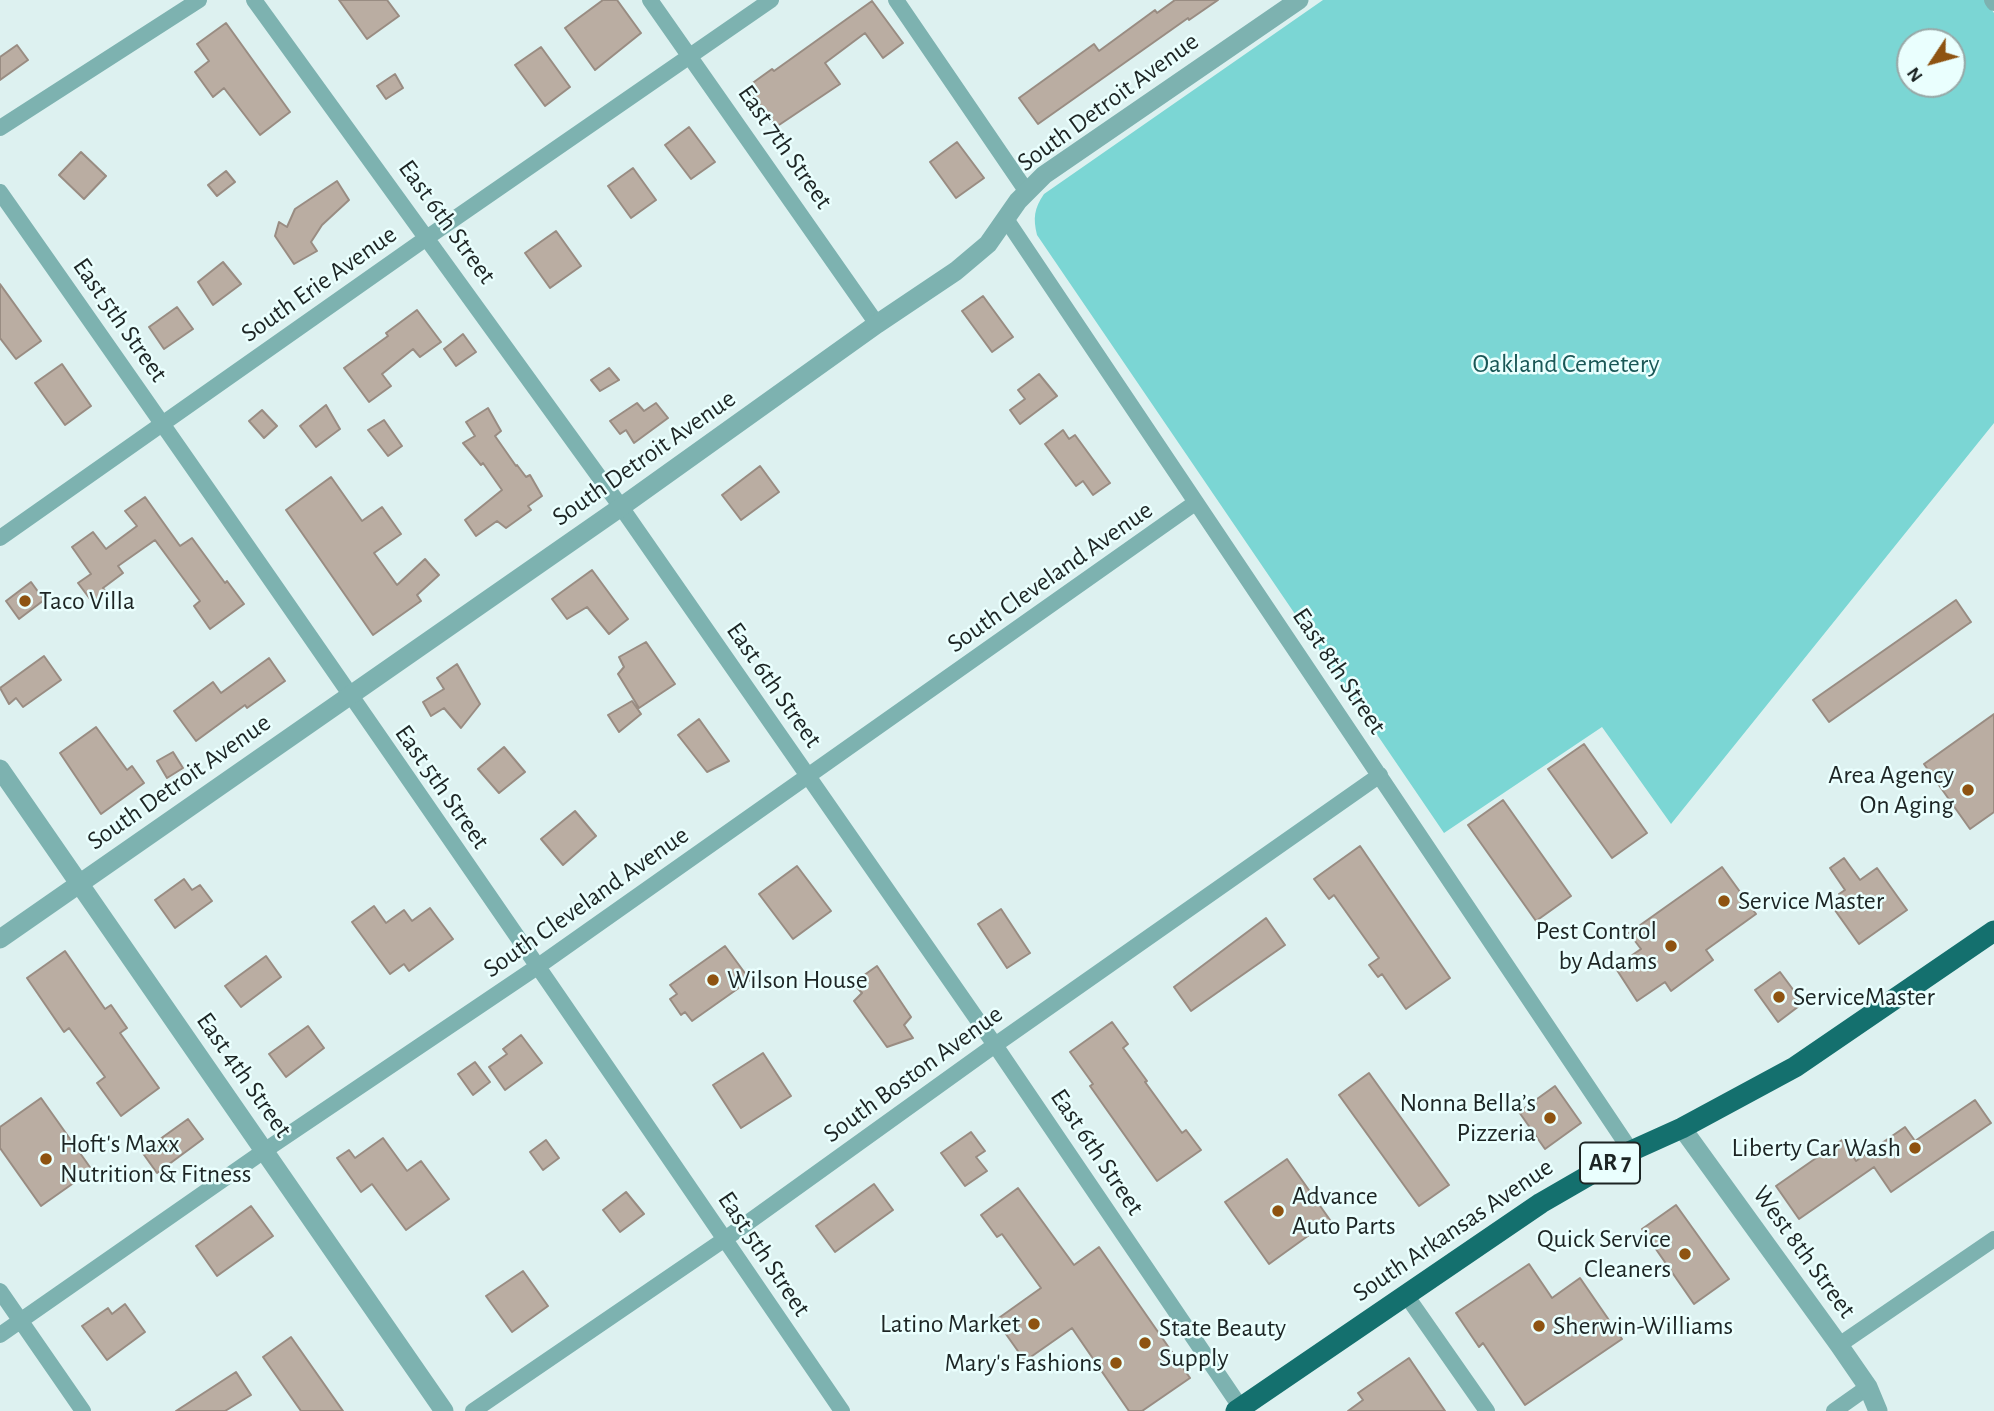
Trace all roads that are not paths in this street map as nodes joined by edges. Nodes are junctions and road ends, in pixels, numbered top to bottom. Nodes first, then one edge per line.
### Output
1 (198, 0) edge
2 (254, 0) edge
3 (650, 0) edge
4 (771, 0) edge
5 (896, 0) edge
6 (1299, 0) edge
7 (691, 55) junction
8 (0, 128) edge
9 (0, 192) edge
10 (1027, 192) junction
11 (1006, 219) junction
12 (428, 237) junction
13 (877, 324) junction
14 (163, 424) junction
15 (1195, 503) junction
16 (621, 507) junction
17 (0, 538) edge
18 (350, 696) junction
19 (0, 769) edge
20 (1380, 775) junction
21 (808, 778) junction
22 (80, 883) junction
23 (1994, 931) edge
24 (0, 939) edge
25 (537, 967) junction
26 (995, 1045) junction
27 (1682, 1128) junction
28 (264, 1151) junction
29 (1631, 1151) junction
30 (725, 1239) junction
31 (1994, 1239) edge
32 (0, 1291) edge
33 (1406, 1296) junction
34 (20, 1320) junction
35 (0, 1335) edge
36 (1839, 1345) junction
37 (1868, 1387) junction
38 (1238, 1409) edge
39 (83, 1411) edge
40 (444, 1411) edge
41 (473, 1411) edge
42 (842, 1411) edge
43 (1487, 1411) edge
44 (1834, 1411) edge
45 (1878, 1411) edge

1 - 8 street
2 - 12 street, East 6th Street
3 - 7 street, East 7th Street
4 - 7 street, South Erie Avenue
5 - 10 street
6 - 10 street, South Detroit Avenue
7 - 12 street, South Erie Avenue
7 - 13 street, East 7th Street
9 - 14 street, East 5th Street
10 - 11 street, South Detroit Avenue
11 - 13 street, South Detroit Avenue
11 - 15 street, East 8th Street
12 - 14 street, South Erie Avenue
12 - 16 street, East 6th Street
13 - 16 street, South Detroit Avenue
14 - 17 street, South Erie Avenue
14 - 18 street, East 5th Street
15 - 20 street, East 8th Street
15 - 21 street, South Cleveland Avenue
16 - 18 street, South Detroit Avenue
16 - 21 street, East 6th Street
18 - 22 street, South Detroit Avenue
18 - 25 street, East 5th Street
19 - 22 street, East 4th Street
20 - 26 street, South Boston Avenue
20 - 29 street, East 8th Street
21 - 25 street, South Cleveland Avenue
21 - 26 street, East 6th Street
22 - 24 street, South Detroit Avenue
22 - 28 street, East 4th Street
23 - 27 highway, South Arkansas Avenue / AR 7
25 - 28 street, South Cleveland Avenue
25 - 30 street, East 5th Street
26 - 30 street, South Boston Avenue
26 - 38 street, East 6th Street
27 - 29 highway, South Arkansas Avenue / AR 7
27 - 36 street, West 8th Street
28 - 34 street, South Cleveland Avenue
28 - 40 street, East 4th Street
29 - 33 highway, South Arkansas Avenue / AR 7
30 - 41 street, South Boston Avenue
30 - 42 street, East 5th Street
31 - 36 street
32 - 34 street
33 - 38 highway, South Arkansas Avenue / AR 7
33 - 43 street
34 - 35 street, South Cleveland Avenue
34 - 39 street
36 - 37 street, West 8th Street
37 - 44 street
37 - 45 street, West 8th Street

